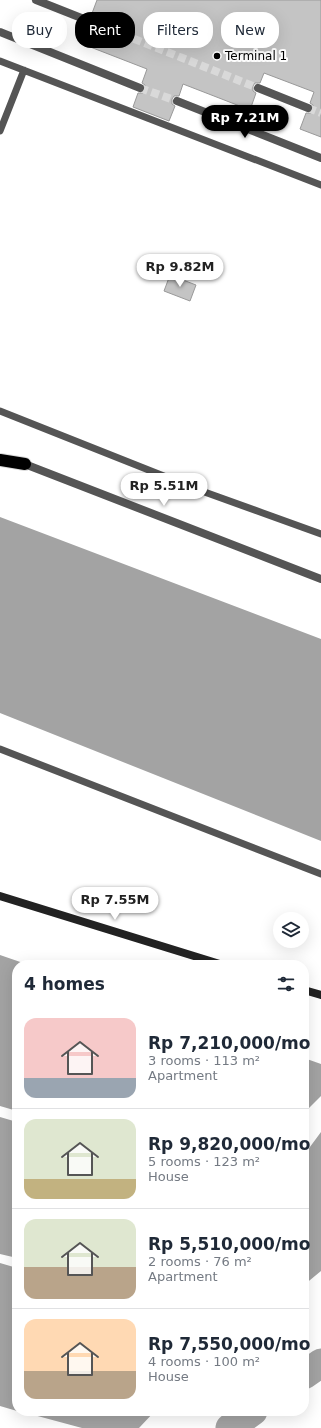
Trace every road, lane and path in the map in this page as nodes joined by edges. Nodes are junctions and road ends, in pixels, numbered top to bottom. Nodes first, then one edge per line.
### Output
1 (36, 0) edge
2 (75, 15) edge
3 (0, 32) edge
4 (0, 61) edge
5 (24, 70) junction
6 (140, 88) tunnel mouth
7 (258, 88) tunnel mouth
8 (177, 101) tunnel mouth
9 (308, 108) tunnel mouth
10 (0, 131) edge
11 (321, 158) edge
12 (321, 185) edge
13 (0, 411) edge
14 (0, 454) edge
15 (0, 460) edge
16 (25, 464) junction
17 (321, 534) edge
18 (321, 579) edge
19 (0, 749) edge
20 (321, 874) edge
21 (0, 896) edge
22 (207, 960) edge
23 (309, 991) edge
24 (321, 995) edge

1 - 2 street
3 - 6 street
4 - 5 lane
5 - 10 lane
5 - 12 lane
7 - 9 street
8 - 11 street
13 - 17 lane
14 - 16 street
15 - 16 highway
16 - 18 street
19 - 20 lane
21 - 22 main road
23 - 24 main road

